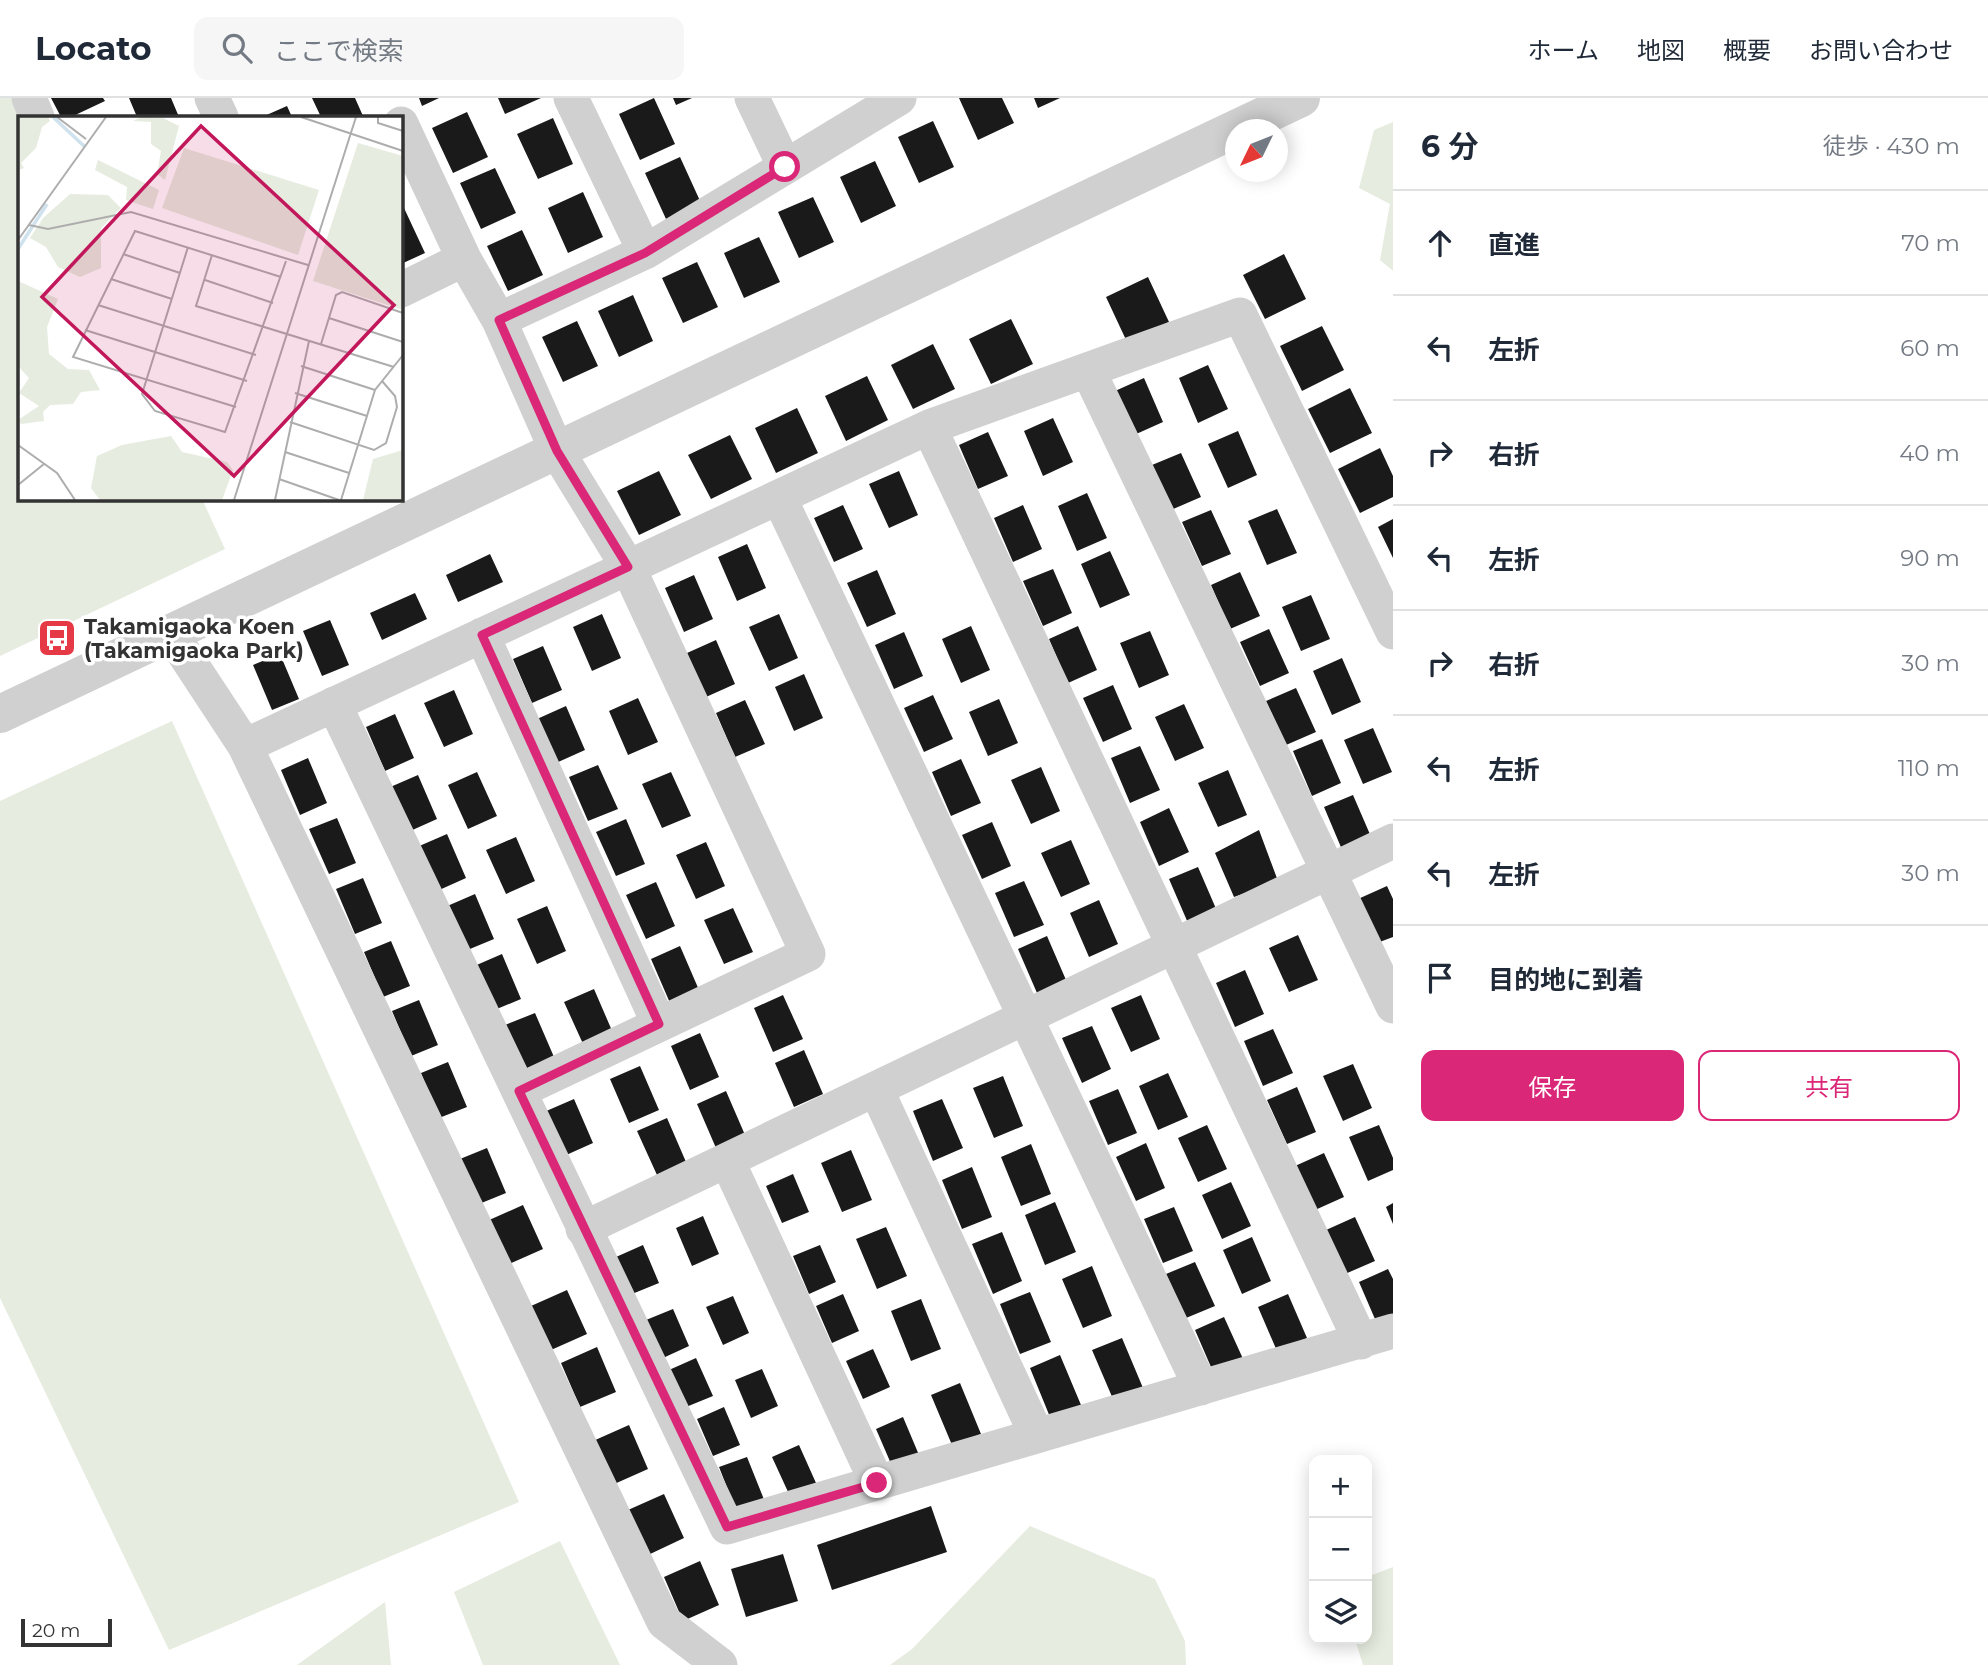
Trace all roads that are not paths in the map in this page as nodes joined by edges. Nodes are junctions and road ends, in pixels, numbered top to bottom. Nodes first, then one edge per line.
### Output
1 (29, 98) edge
2 (212, 98) edge
3 (388, 98) edge
4 (571, 98) edge
5 (752, 98) edge
6 (899, 98) edge
7 (1301, 98) edge
8 (37, 116) edge
9 (221, 116) edge
10 (397, 116) edge
11 (402, 126) edge
12 (785, 167) junction
13 (645, 253) junction
14 (464, 259) junction
15 (402, 290) edge
16 (499, 320) junction
17 (1088, 370) junction
18 (929, 427) junction
19 (557, 451) junction
20 (779, 497) junction
21 (628, 567) junction
22 (1393, 632) edge
23 (172, 635) junction
24 (482, 635) junction
25 (334, 704) junction
26 (0, 714) edge
27 (245, 746) junction
28 (1393, 841) edge
29 (1329, 872) junction
30 (1174, 946) junction
31 (1393, 1006) edge
32 (1025, 1017) junction
33 (659, 1024) junction
34 (876, 1089) junction
35 (519, 1091) junction
36 (727, 1160) junction
37 (583, 1229) junction
38 (1377, 1336) edge
39 (1201, 1388) junction
40 (1037, 1436) junction
41 (877, 1483) junction
42 (720, 1665) edge

1 - 8 street
2 - 9 street
3 - 10 street
4 - 13 street
5 - 12 street
6 - 12 street
7 - 19 street
11 - 14 street
12 - 13 street
13 - 16 street
14 - 15 street
14 - 16 street
16 - 19 street
17 - 18 street
17 - 22 street
17 - 29 street
18 - 20 street
18 - 30 street
19 - 21 street
19 - 23 street
20 - 21 street
20 - 32 street
21 - 24 street
21 - 33 street
23 - 26 street
23 - 27 street
24 - 25 street
24 - 33 street
25 - 27 street
25 - 35 street
27 - 42 street
28 - 29 street
29 - 30 street
29 - 31 street
30 - 32 street
30 - 38 street
32 - 34 street
32 - 39 street
33 - 35 street
34 - 36 street
34 - 40 street
35 - 37 street
36 - 37 street
36 - 41 street
37 - 41 street
38 - 39 street
39 - 40 street
40 - 41 street

